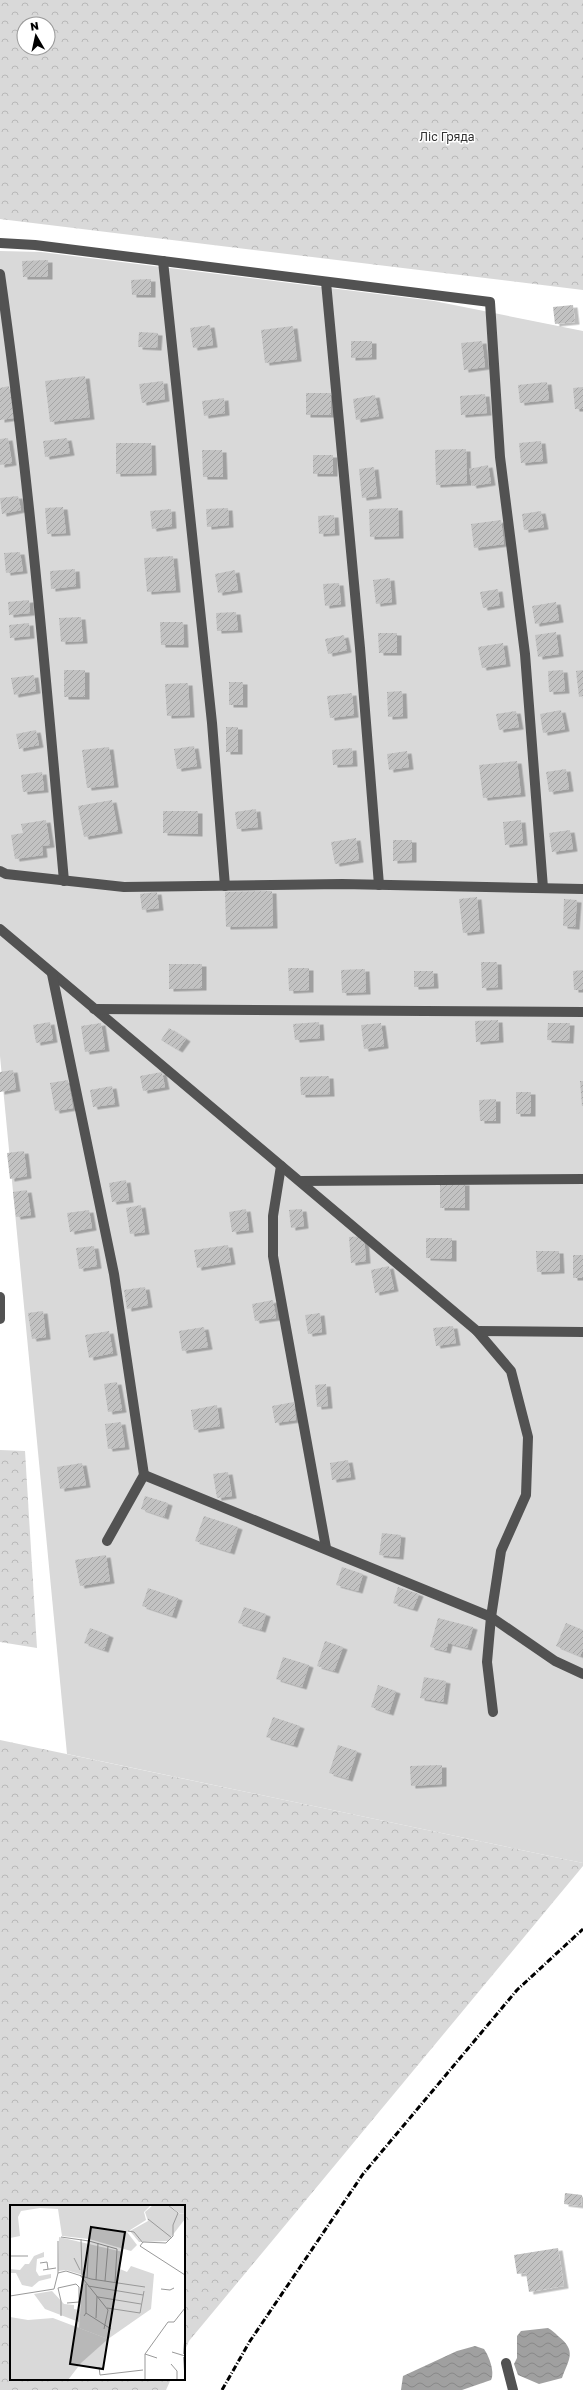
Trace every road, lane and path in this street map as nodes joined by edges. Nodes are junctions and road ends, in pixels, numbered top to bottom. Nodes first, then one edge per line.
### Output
1 (0, 243) edge
2 (163, 261) junction
3 (0, 274) edge
4 (326, 282) junction
5 (0, 870) edge
6 (64, 881) junction
7 (379, 885) junction
8 (225, 886) junction
9 (543, 888) junction
10 (583, 889) edge
11 (0, 929) edge
12 (52, 974) junction
13 (94, 1010) junction
14 (583, 1012) edge
15 (280, 1166) junction
16 (583, 1179) edge
17 (300, 1181) junction
18 (0, 1297) edge
19 (0, 1319) edge
20 (477, 1331) junction
21 (583, 1332) edge
22 (144, 1475) junction
23 (107, 1541) dead end
24 (326, 1548) junction
25 (491, 1617) junction
26 (583, 1674) edge
27 (493, 1712) dead end
28 (506, 2363) dead end
29 (513, 2390) edge

1 - 2 street
2 - 4 street
2 - 8 street
3 - 6 street
4 - 7 street
4 - 9 street
5 - 6 street
6 - 8 street
7 - 8 street
7 - 9 street
9 - 10 street
11 - 12 street
12 - 13 street
12 - 22 street
13 - 14 street
13 - 15 street
15 - 17 street
15 - 24 street
16 - 17 street
17 - 20 street
18 - 19 street
20 - 21 street
20 - 25 street
22 - 23 street
22 - 24 street
24 - 25 street
25 - 26 street
25 - 27 street
28 - 29 street

